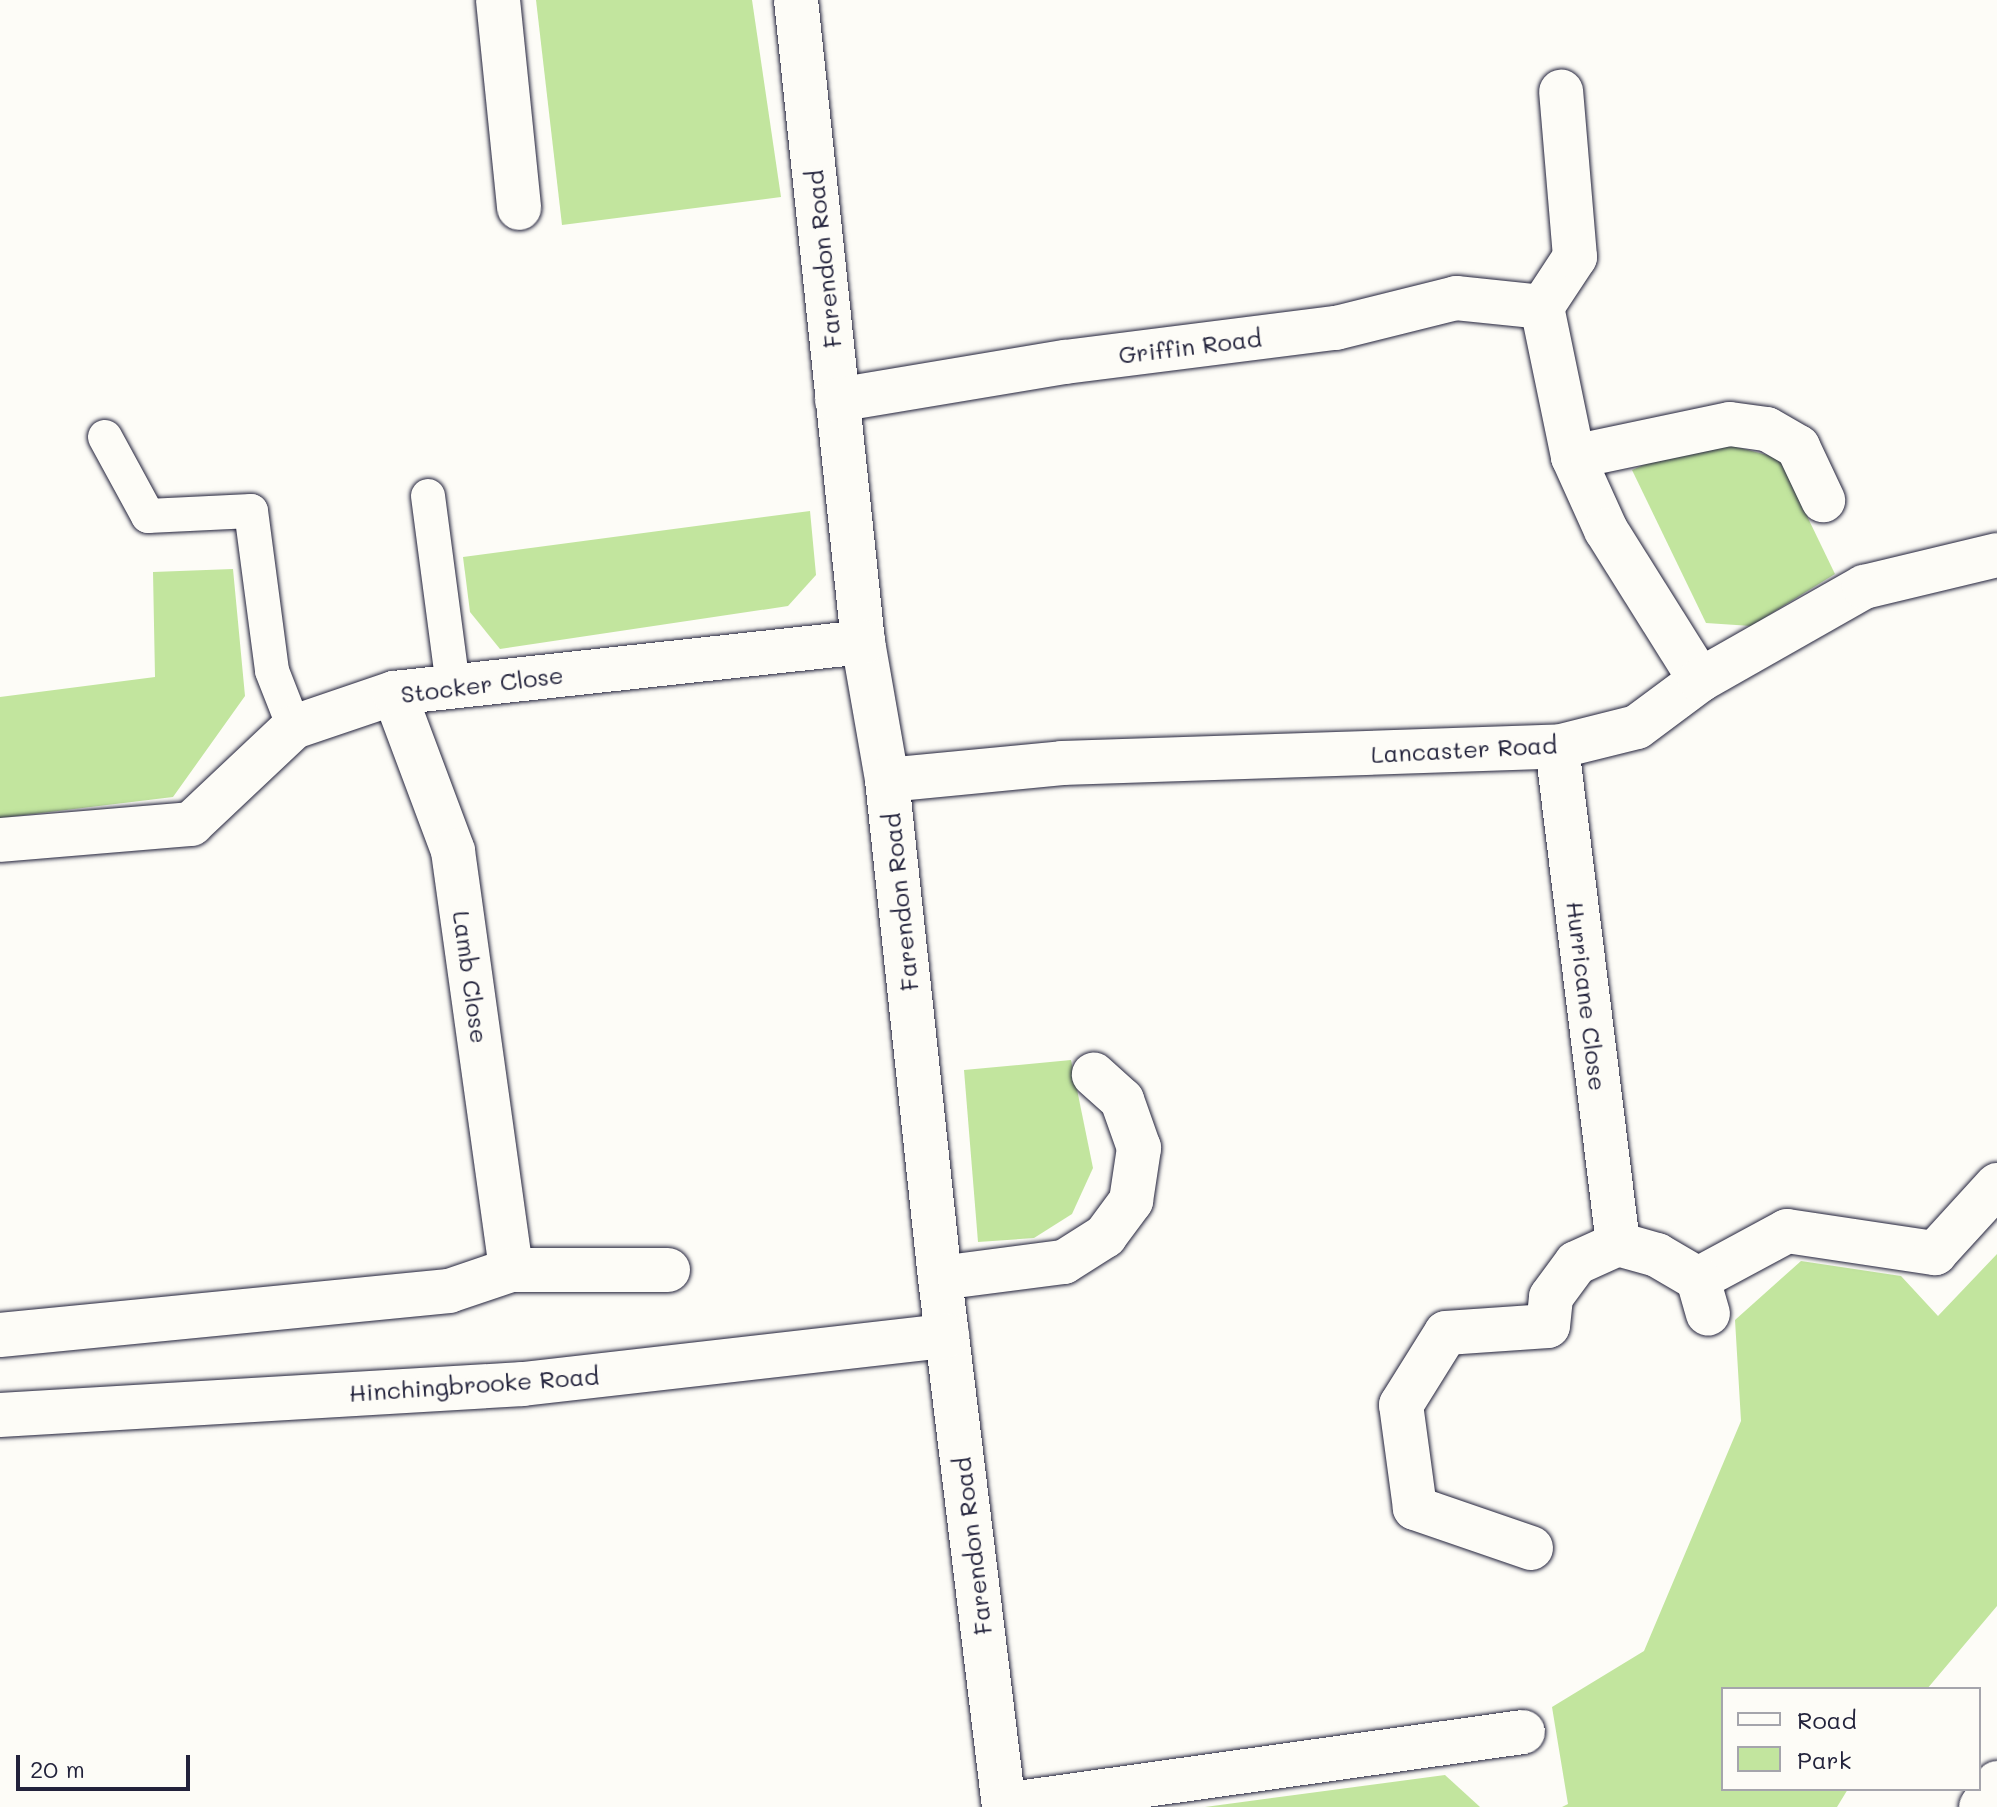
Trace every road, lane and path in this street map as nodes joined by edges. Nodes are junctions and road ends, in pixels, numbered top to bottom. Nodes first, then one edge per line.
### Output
1 (498, 0) edge
2 (796, 0) edge
3 (1561, 92) dead end
4 (519, 208) dead end
5 (1542, 307) junction
6 (837, 400) junction
7 (105, 437) dead end
8 (1573, 457) junction
9 (428, 496) dead end
10 (1823, 500) dead end
11 (1997, 555) edge
12 (863, 642) junction
13 (1700, 680) junction
14 (453, 686) junction
15 (394, 693) junction
16 (294, 727) junction
17 (1557, 747) junction
18 (887, 780) junction
19 (0, 840) edge
20 (1094, 1075) dead end
21 (1997, 1185) edge
22 (1618, 1244) junction
23 (511, 1270) junction
24 (668, 1270) dead end
25 (940, 1278) junction
26 (0, 1335) edge
27 (947, 1336) junction
28 (0, 1415) edge
29 (1531, 1548) dead end
30 (1523, 1732) dead end
31 (1997, 1783) edge
32 (1004, 1806) edge
33 (1981, 1807) edge

1 - 4 street
2 - 6 street, Farendon Road
3 - 5 street
5 - 6 street, Griffin Road
5 - 8 street
6 - 12 street, Farendon Road
7 - 16 lane
8 - 10 street
8 - 13 street
9 - 14 lane
11 - 13 street, Lancaster Road
12 - 14 street, Stocker Close
12 - 18 street, Farendon Road
13 - 17 street, Lancaster Road
14 - 15 street, Stocker Close
15 - 16 street, Stocker Close
15 - 23 street, Lamb Close
16 - 19 street, Stocker Close
17 - 18 street, Lancaster Road
17 - 22 street, Hurricane Close
18 - 25 street, Farendon Road
20 - 25 street
21 - 22 street
22 - 29 street
23 - 24 street
23 - 26 street
25 - 27 street, Farendon Road
27 - 28 street, Hinchingbrooke Road
27 - 32 street, Farendon Road
30 - 32 street, Farendon Road
31 - 33 street

